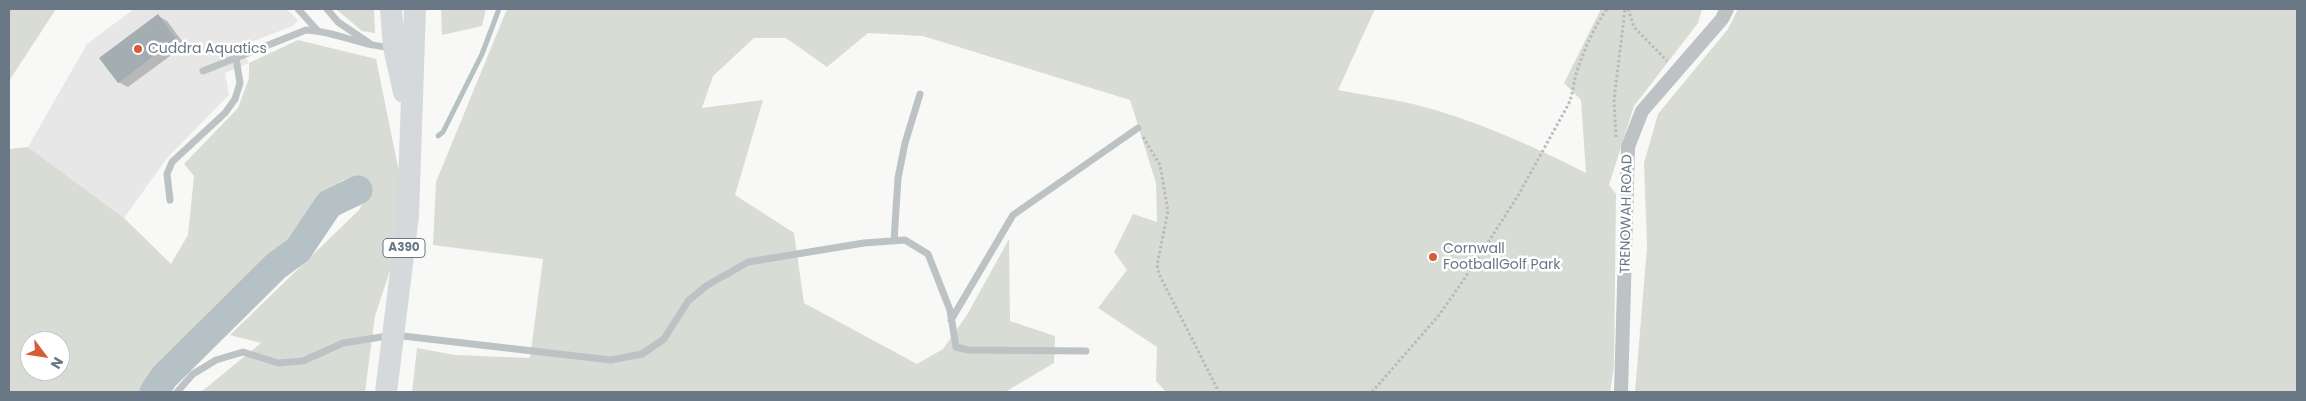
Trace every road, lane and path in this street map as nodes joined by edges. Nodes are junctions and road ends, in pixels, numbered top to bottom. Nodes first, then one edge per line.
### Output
1 (298, 9) edge
2 (327, 9) edge
3 (392, 9) edge
4 (414, 9) edge
5 (1607, 9) edge
6 (1626, 9) edge
7 (1727, 9) edge
8 (318, 31) junction
9 (394, 47) junction
10 (236, 58) junction
11 (1676, 70) junction
12 (203, 71) dead end
13 (920, 94) dead end
14 (1138, 128) joint
15 (1628, 160) junction
16 (170, 200) dead end
17 (894, 241) junction
18 (951, 320) junction
19 (394, 335) junction
20 (1086, 352) dead end
21 (177, 392) edge
22 (386, 392) edge
23 (1219, 392) edge
24 (1372, 392) edge
25 (1621, 392) edge

1 - 8 lane
2 - 9 lane
3 - 9 highway, A390
4 - 9 highway, A390
5 - 24 path
6 - 11 path
6 - 15 path
7 - 11 street, TRENOWAH ROAD
8 - 9 lane
8 - 10 lane
9 - 19 highway, A390
10 - 12 lane
10 - 16 lane
11 - 15 street, TRENOWAH ROAD
13 - 17 lane
14 - 18 lane
14 - 23 path
15 - 25 street, TRENOWAH ROAD
17 - 18 lane
17 - 19 lane
18 - 20 lane
19 - 21 lane
19 - 22 highway, A390

